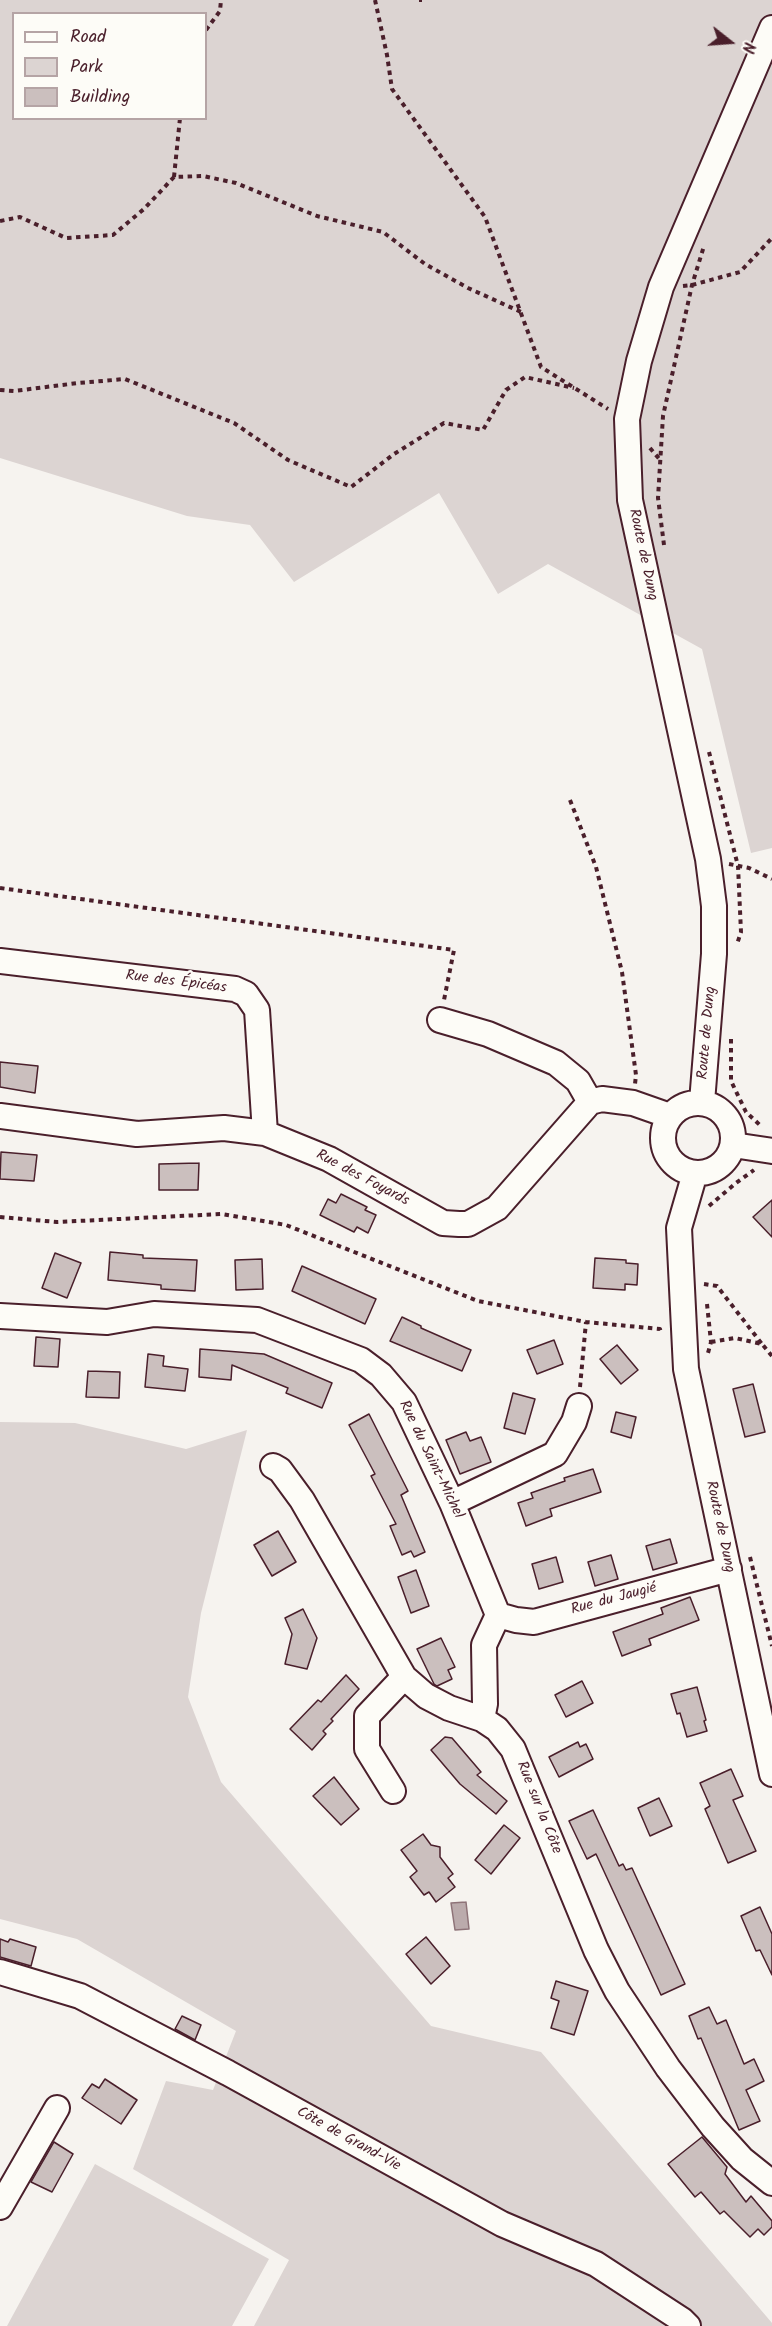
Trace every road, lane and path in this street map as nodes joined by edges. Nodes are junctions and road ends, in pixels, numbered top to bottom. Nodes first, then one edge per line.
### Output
1 (221, 0) edge
2 (375, 0) edge
3 (772, 28) edge
4 (207, 29) edge
5 (180, 120) edge
6 (174, 177) junction
7 (0, 221) edge
8 (707, 236) dead end
9 (772, 238) edge
10 (692, 285) junction
11 (662, 287) junction
12 (520, 312) junction
13 (574, 388) junction
14 (0, 390) edge
15 (627, 419) junction
16 (665, 554) dead end
17 (708, 749) dead end
18 (570, 800) dead end
19 (708, 859) junction
20 (738, 866) junction
21 (772, 879) edge
22 (0, 888) edge
23 (736, 949) dead end
24 (0, 962) edge
25 (440, 1020) joint
26 (732, 1033) dead end
27 (590, 1102) junction
28 (702, 1102) junction
29 (633, 1103) junction
30 (0, 1116) edge
31 (670, 1116) junction
32 (265, 1133) junction
33 (733, 1145) junction
34 (769, 1151) edge
35 (696, 1173) junction
36 (706, 1211) dead end
37 (0, 1217) edge
38 (704, 1275) dead end
39 (704, 1284) junction
40 (0, 1316) edge
41 (586, 1322) junction
42 (662, 1339) dead end
43 (711, 1342) junction
44 (762, 1344) junction
45 (772, 1356) edge
46 (694, 1366) junction
47 (579, 1406) joint
48 (273, 1466) dead end
49 (452, 1503) junction
50 (749, 1552) dead end
51 (729, 1569) junction
52 (498, 1615) junction
53 (772, 1646) edge
54 (404, 1677) junction
55 (482, 1719) junction
56 (772, 1774) edge
57 (393, 1791) dead end
58 (0, 1972) edge
59 (57, 2108) dead end
60 (772, 2183) edge
61 (0, 2207) edge
62 (688, 2326) edge

1 - 4 path
2 - 12 path
3 - 11 street, Route de Dung
5 - 6 path
6 - 7 path
6 - 12 path
8 - 10 path
9 - 10 path
10 - 11 path
10 - 16 path
11 - 15 street, Route de Dung
12 - 13 path
13 - 14 path
13 - 15 path
15 - 19 street, Route de Dung
17 - 20 path
18 - 29 path
19 - 20 path
19 - 28 street, Route de Dung
20 - 21 path
20 - 23 path
22 - 25 path
24 - 32 street, Rue des Épicéas
25 - 27 street
26 - 34 path
27 - 29 street
27 - 32 street, Rue des Foyards
28 - 31 street
28 - 33 street
29 - 31 street
30 - 32 street, Rue des Foyards
31 - 35 street
33 - 34 street
33 - 35 street
34 - 36 path
35 - 46 street, Route de Dung
37 - 41 path
38 - 39 path
39 - 43 path
39 - 44 path
40 - 49 street, Rue du Saint-Michel
41 - 42 path
41 - 47 path
43 - 44 path
43 - 46 path
44 - 45 path
46 - 51 street, Route de Dung
47 - 49 street
48 - 54 street, Rue sur la Côte
49 - 52 street, Rue du Saint-Michel
50 - 53 path
51 - 52 street, Rue du Jaugié
51 - 56 street, Route de Dung
52 - 55 street
54 - 55 street, Rue sur la Côte
54 - 57 street
55 - 60 street, Rue sur la Côte
58 - 62 street, Côte de Grand-Vie
59 - 61 street

